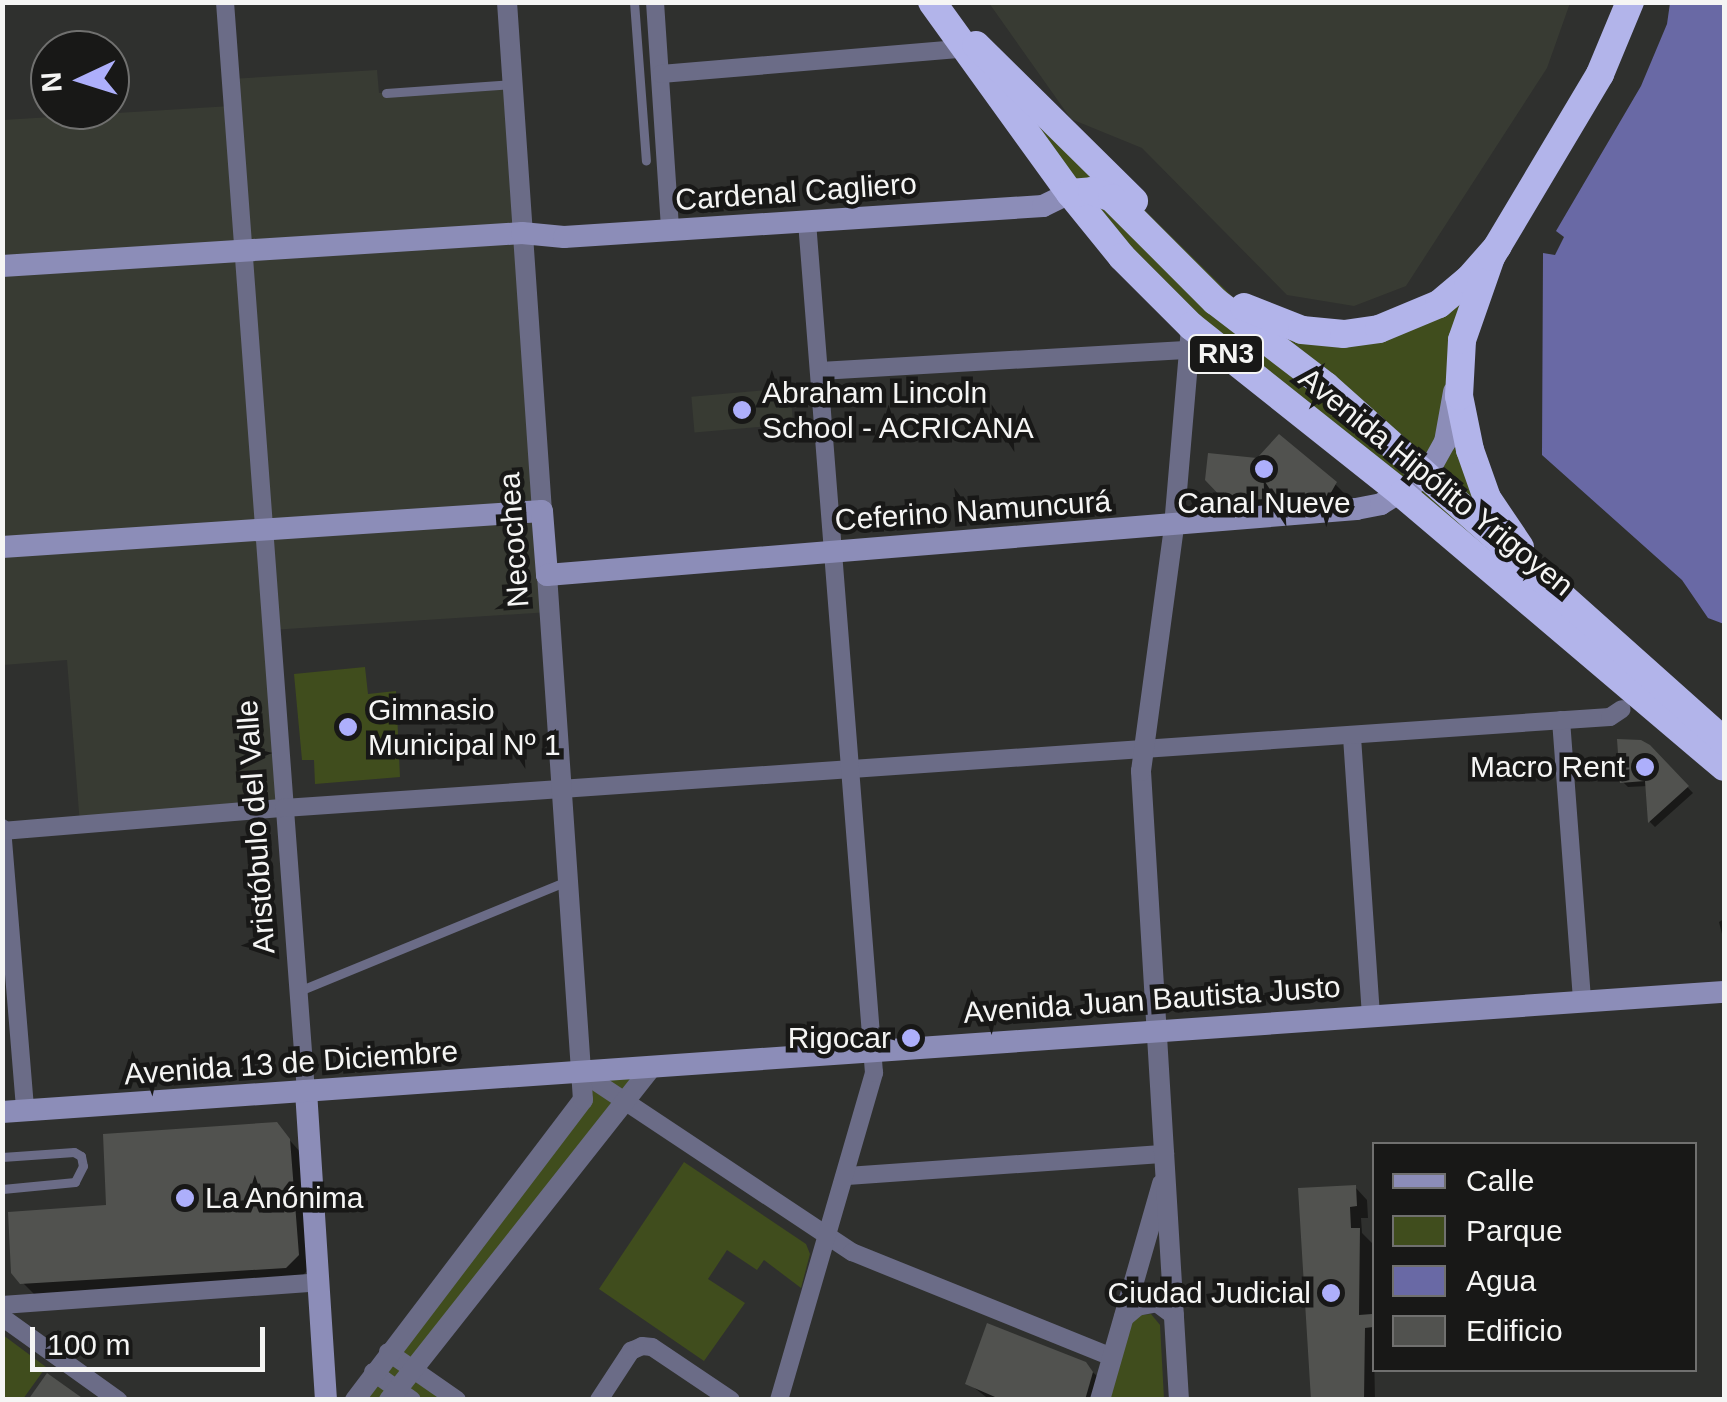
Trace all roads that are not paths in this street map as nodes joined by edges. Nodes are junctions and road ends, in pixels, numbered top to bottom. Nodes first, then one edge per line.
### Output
1 (225, 2) edge
2 (507, 2) edge
3 (634, 2) edge
4 (655, 2) edge
5 (932, 2) edge
6 (1630, 2) edge
7 (970, 48) junction
8 (661, 74) junction
9 (512, 84) junction
10 (386, 93) dead end
11 (646, 161) dead end
12 (1070, 193) junction
13 (807, 222) junction
14 (670, 230) junction
15 (522, 232) junction
16 (1498, 246) junction
17 (242, 251) junction
18 (2, 266) edge
19 (1467, 316) junction
20 (1200, 341) junction
21 (820, 371) junction
22 (1426, 476) junction
23 (1402, 494) junction
24 (542, 510) junction
25 (1174, 526) junction
26 (263, 529) junction
27 (2, 547) edge
28 (832, 552) junction
29 (547, 575) junction
30 (1581, 615) junction
31 (1623, 677) junction
32 (1622, 709) joint
33 (1561, 720) junction
34 (1352, 736) junction
35 (1724, 741) edge
36 (1142, 748) junction
37 (1724, 767) edge
38 (850, 769) junction
39 (562, 789) junction
40 (284, 808) junction
41 (3, 830) edge
42 (569, 880) junction
43 (298, 992) junction
44 (1724, 992) edge
45 (1582, 1002) junction
46 (1371, 1014) junction
47 (1158, 1028) junction
48 (872, 1051) junction
49 (650, 1069) junction
50 (584, 1074) junction
51 (306, 1091) junction
52 (624, 1100) junction
53 (14, 1111) edge
54 (2, 1157) edge
55 (1166, 1161) junction
56 (847, 1176) junction
57 (2, 1188) edge
58 (829, 1238) junction
59 (319, 1282) junction
60 (2, 1305) edge
61 (1174, 1316) junction
62 (2, 1317) edge
63 (1124, 1317) junction
64 (388, 1352) junction
65 (1112, 1358) junction
66 (410, 1368) junction
67 (325, 1371) junction
68 (364, 1386) edge
69 (399, 1396) edge
70 (118, 1400) edge
71 (326, 1400) edge
72 (457, 1400) edge
73 (599, 1400) edge
74 (731, 1400) edge
75 (779, 1400) edge
76 (1100, 1400) edge
77 (1179, 1400) edge

1 - 17 street, Aristóbulo del Valle
2 - 9 street, Necochea
3 - 11 lane
4 - 8 street
5 - 7 highway
6 - 16 highway
7 - 8 street
7 - 12 highway, Avenida Hipólito Yrigoyen / RN3
7 - 16 highway
8 - 14 street
9 - 10 lane
9 - 15 street, Necochea
12 - 13 main road, Cardenal Cagliero
12 - 20 highway, Avenida Hipólito Yrigoyen / RN3
12 - 22 highway
13 - 14 main road, Cardenal Cagliero
13 - 21 street
14 - 15 main road, Cardenal Cagliero
15 - 17 main road, Cardenal Cagliero
15 - 24 street, Necochea
16 - 19 highway
17 - 18 main road, Cardenal Cagliero
17 - 26 street, Aristóbulo del Valle
19 - 22 main road
19 - 30 highway
20 - 21 street
20 - 23 highway, Avenida Hipólito Yrigoyen / RN3
20 - 25 street
21 - 28 street
22 - 23 main road, Ceferino Namuncurá
22 - 30 highway
23 - 25 main road, Ceferino Namuncurá
23 - 31 highway, Avenida Hipólito Yrigoyen / RN3
24 - 26 main road
24 - 29 main road, Necochea
25 - 28 main road, Ceferino Namuncurá
25 - 36 street
26 - 27 main road
26 - 40 street, Aristóbulo del Valle
28 - 29 main road, Ceferino Namuncurá
28 - 38 street
29 - 39 street, Necochea
30 - 35 highway, Avenida Hipólito Yrigoyen
31 - 32 highway
31 - 37 highway, Avenida Hipólito Yrigoyen / RN3
32 - 33 street
33 - 34 street
33 - 45 street
34 - 36 street
34 - 46 street
36 - 38 street
36 - 47 street
38 - 39 street
38 - 48 street
39 - 40 street
39 - 42 street, Necochea
40 - 41 street
40 - 43 street, Aristóbulo del Valle
41 - 53 street
42 - 43 lane
42 - 50 street, Necochea
43 - 51 street, Aristóbulo del Valle
44 - 45 main road, Avenida Juan Bautista Justo
45 - 46 main road, Avenida Juan Bautista Justo
46 - 47 main road, Avenida Juan Bautista Justo
47 - 48 main road, Avenida Juan Bautista Justo
47 - 55 street
48 - 49 main road, Avenida Juan Bautista Justo
48 - 56 street
49 - 50 main road, Avenida Juan Bautista Justo
49 - 52 street
50 - 51 main road, Avenida 13 de Diciembre
50 - 52 street
50 - 64 street
51 - 53 main road, Avenida 13 de Diciembre
51 - 59 main road, Aristóbulo del Valle
52 - 58 street
52 - 66 street
54 - 57 lane
55 - 56 street
55 - 61 street
55 - 63 street
56 - 58 street
58 - 65 street
58 - 75 street
59 - 60 street
59 - 67 main road, Aristóbulo del Valle
61 - 63 street
61 - 77 street
62 - 70 street
63 - 65 street
64 - 66 street
64 - 68 street
65 - 76 street
66 - 69 street
66 - 72 street
67 - 68 street
67 - 71 main road, Aristóbulo del Valle
68 - 69 street
73 - 74 street

